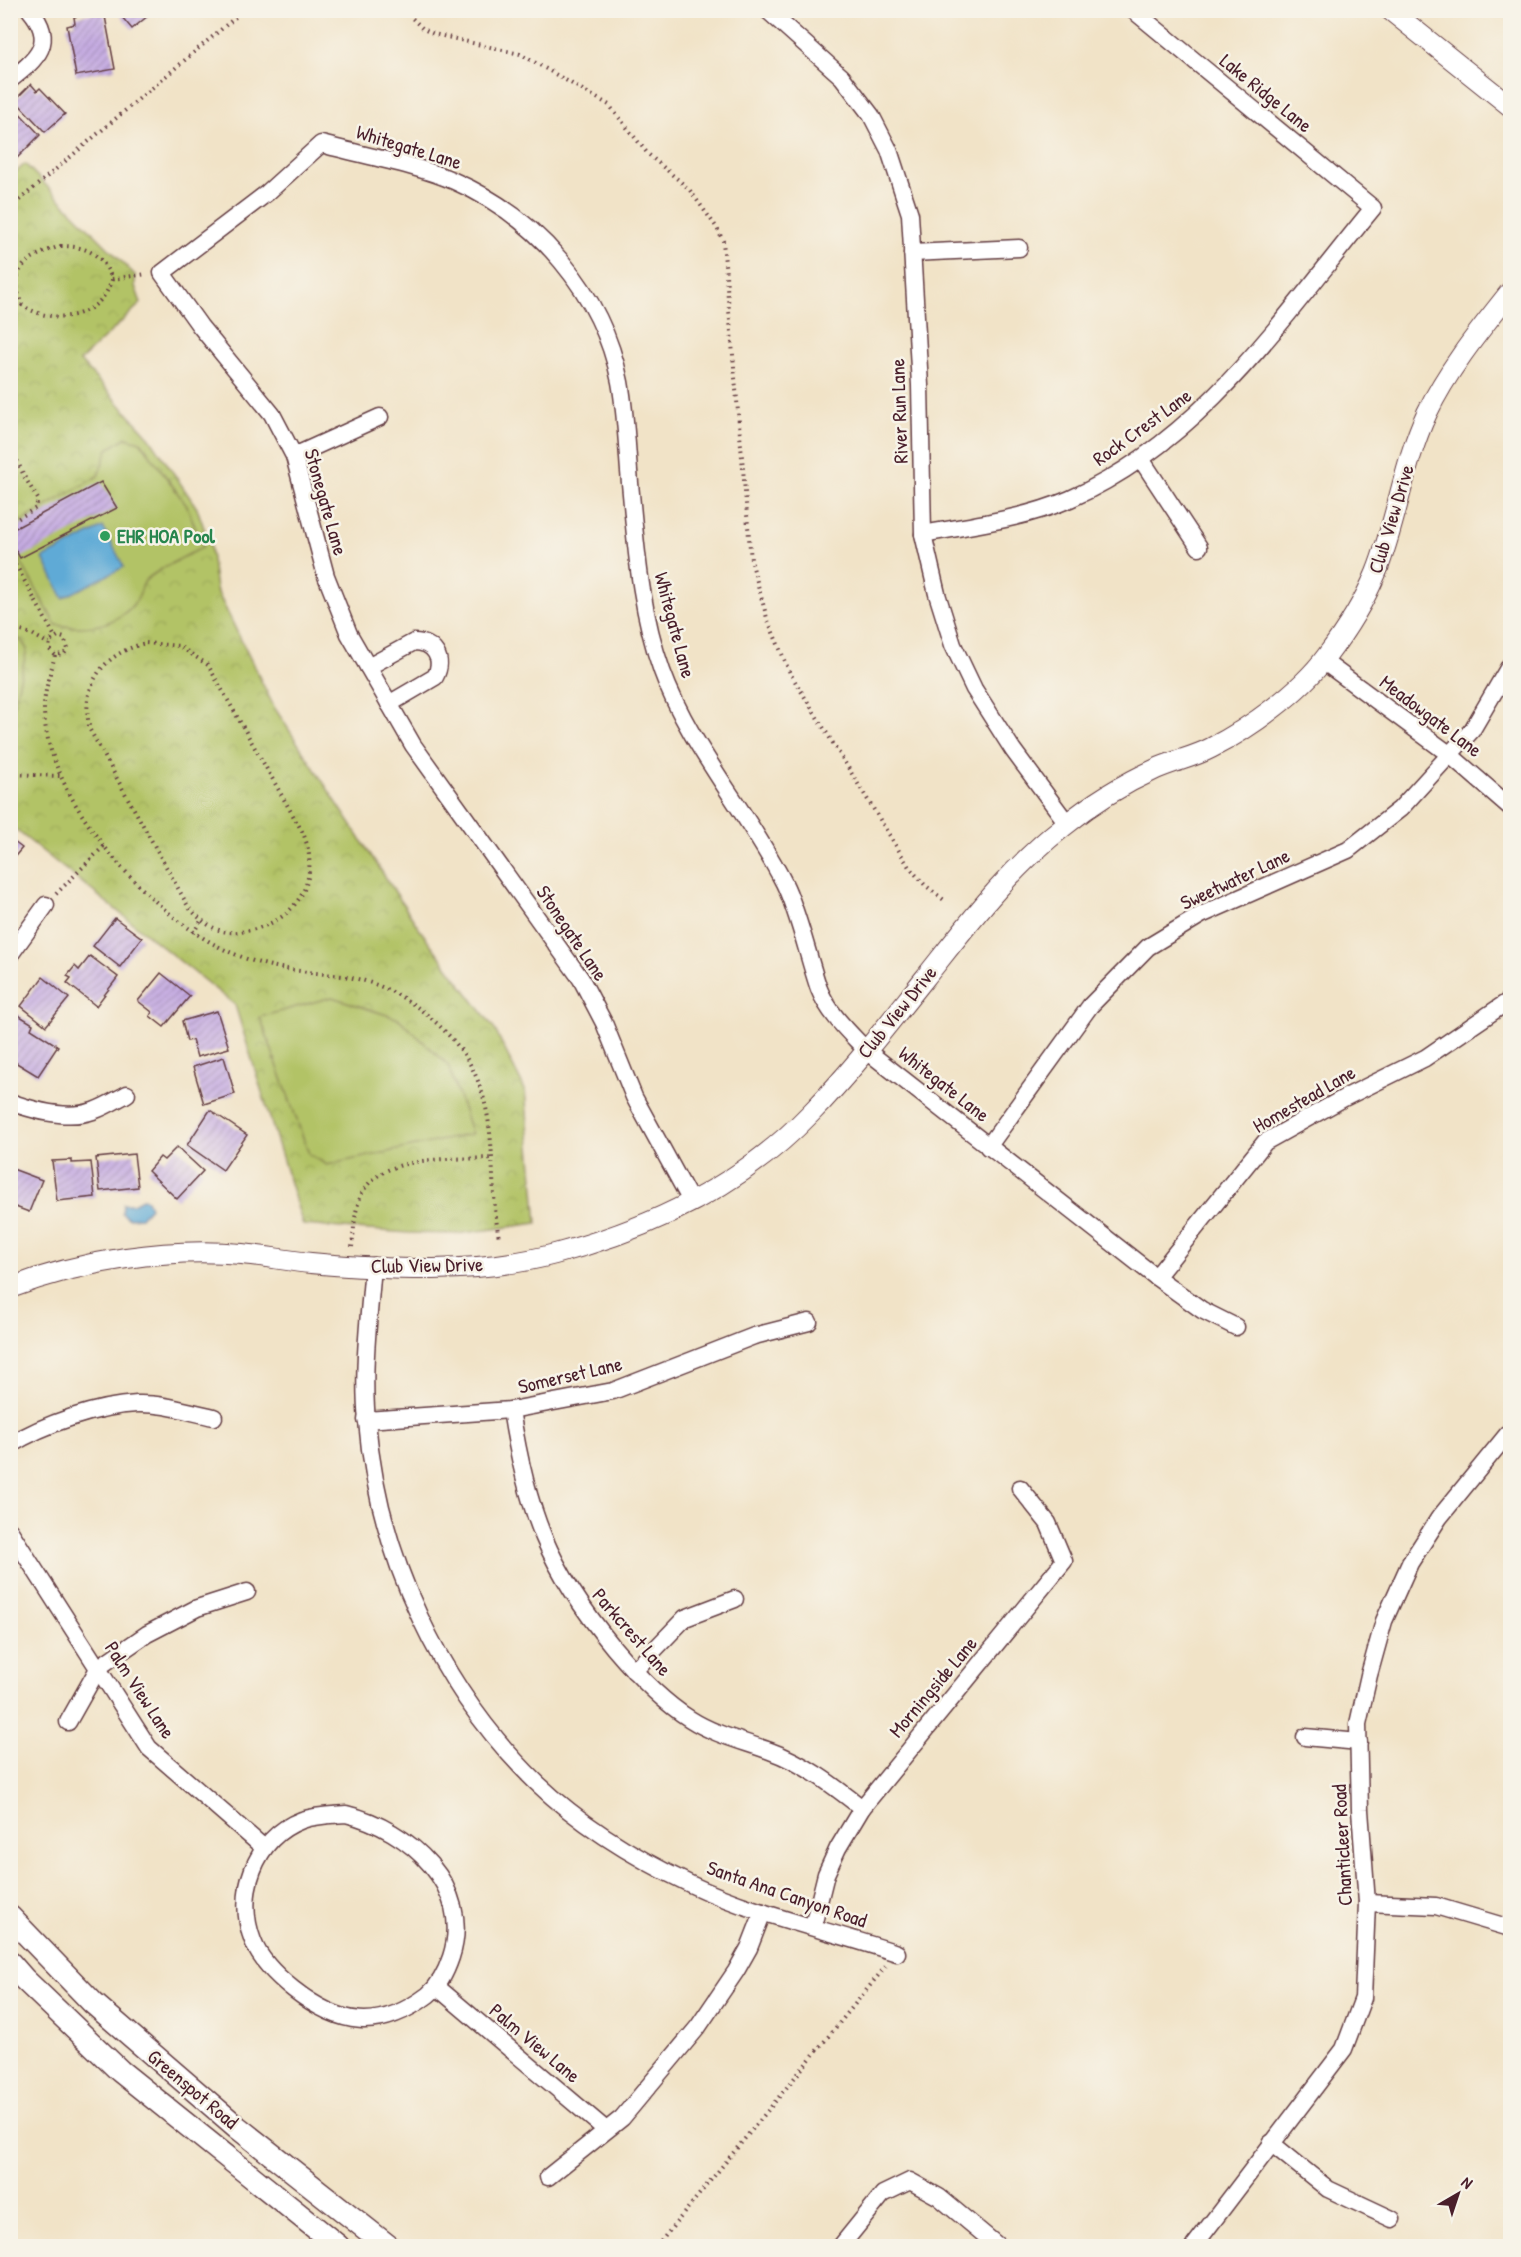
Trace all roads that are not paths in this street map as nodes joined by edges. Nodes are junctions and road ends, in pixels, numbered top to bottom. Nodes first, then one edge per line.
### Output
1 (30, 10) edge
2 (767, 10) edge
3 (1133, 10) edge
4 (1390, 10) edge
5 (10, 80) edge
6 (1510, 106) edge
7 (1373, 208) joint
8 (1019, 248) dead end
9 (912, 253) junction
10 (162, 273) joint
11 (1510, 292) edge
12 (380, 417) dead end
13 (294, 456) junction
14 (1141, 459) junction
15 (923, 534) junction
16 (1199, 547) dead end
17 (1323, 661) junction
18 (1510, 665) edge
19 (368, 667) junction
20 (389, 704) junction
21 (1449, 754) junction
22 (1510, 807) edge
23 (1067, 823) junction
24 (46, 905) dead end
25 (10, 955) edge
26 (1510, 1000) edge
27 (867, 1051) junction
28 (127, 1094) dead end
29 (10, 1101) edge
30 (988, 1147) junction
31 (692, 1203) junction
32 (373, 1266) junction
33 (1156, 1277) junction
34 (10, 1288) edge
35 (809, 1322) dead end
36 (1236, 1327) dead end
37 (511, 1410) junction
38 (214, 1417) dead end
39 (366, 1420) junction
40 (1510, 1431) edge
41 (10, 1445) edge
42 (1020, 1488) dead end
43 (10, 1531) edge
44 (247, 1592) dead end
45 (735, 1599) dead end
46 (99, 1667) junction
47 (633, 1671) junction
48 (68, 1722) dead end
49 (1305, 1737) dead end
50 (1359, 1742) junction
51 (862, 1808) junction
52 (263, 1847) junction
53 (1367, 1903) junction
54 (763, 1912) junction
55 (10, 1917) edge
56 (813, 1926) junction
57 (1510, 1928) edge
58 (896, 1952) road end
59 (10, 1963) edge
60 (437, 1987) junction
61 (606, 2130) junction
62 (1271, 2143) junction
63 (548, 2177) dead end
64 (1392, 2219) dead end
65 (338, 2247) edge
66 (388, 2247) edge
67 (841, 2247) edge
68 (998, 2247) edge
69 (1194, 2247) edge

1 - 5 street
2 - 9 street, River Run Lane
3 - 7 street, Lake Ridge Lane
4 - 6 street
7 - 14 street, Rock Crest Lane
8 - 9 street
9 - 15 street, River Run Lane
10 - 13 street, Stonegate Lane
10 - 27 street, Whitegate Lane
11 - 17 street, Club View Drive
12 - 13 street
13 - 19 street, Stonegate Lane
14 - 15 street, Rock Crest Lane
14 - 16 street
15 - 23 street, River Run Lane
17 - 21 street, Meadowgate Lane
17 - 23 street, Club View Drive
18 - 21 street, Sweetwater Lane
19 - 20 street, Stonegate Lane
19 - 20 street
20 - 31 street, Stonegate Lane
21 - 22 street, Meadowgate Lane
21 - 30 street, Sweetwater Lane
23 - 27 street, Club View Drive
24 - 25 street
26 - 33 street, Homestead Lane
27 - 30 street, Whitegate Lane
27 - 31 street, Club View Drive
28 - 29 street
30 - 33 street, Whitegate Lane
31 - 32 street, Club View Drive
32 - 34 street, Club View Drive
32 - 39 street, Santa Ana Canyon Road
33 - 36 street, Whitegate Lane
35 - 37 street, Somerset Lane
37 - 39 street, Somerset Lane
37 - 47 street, Parkcrest Lane
38 - 41 street
39 - 54 street, Santa Ana Canyon Road
40 - 50 street, Chanticleer Road
42 - 51 street, Morningside Lane
43 - 46 street, Palm View Lane
44 - 46 street
45 - 47 street
46 - 48 street
46 - 52 street, Palm View Lane
47 - 51 street, Parkcrest Lane
49 - 50 street
50 - 53 street, Chanticleer Road
51 - 56 street, Morningside Lane
52 - 60 street
52 - 60 street
53 - 57 street
53 - 62 street, Chanticleer Road
54 - 56 street, Santa Ana Canyon Road
54 - 61 street
55 - 66 main road, Greenspot Road
56 - 58 street, Santa Ana Canyon Road
59 - 65 main road, Greenspot Road
60 - 61 street, Palm View Lane
61 - 63 street
62 - 64 street
62 - 69 street, Chanticleer Road
67 - 68 street

